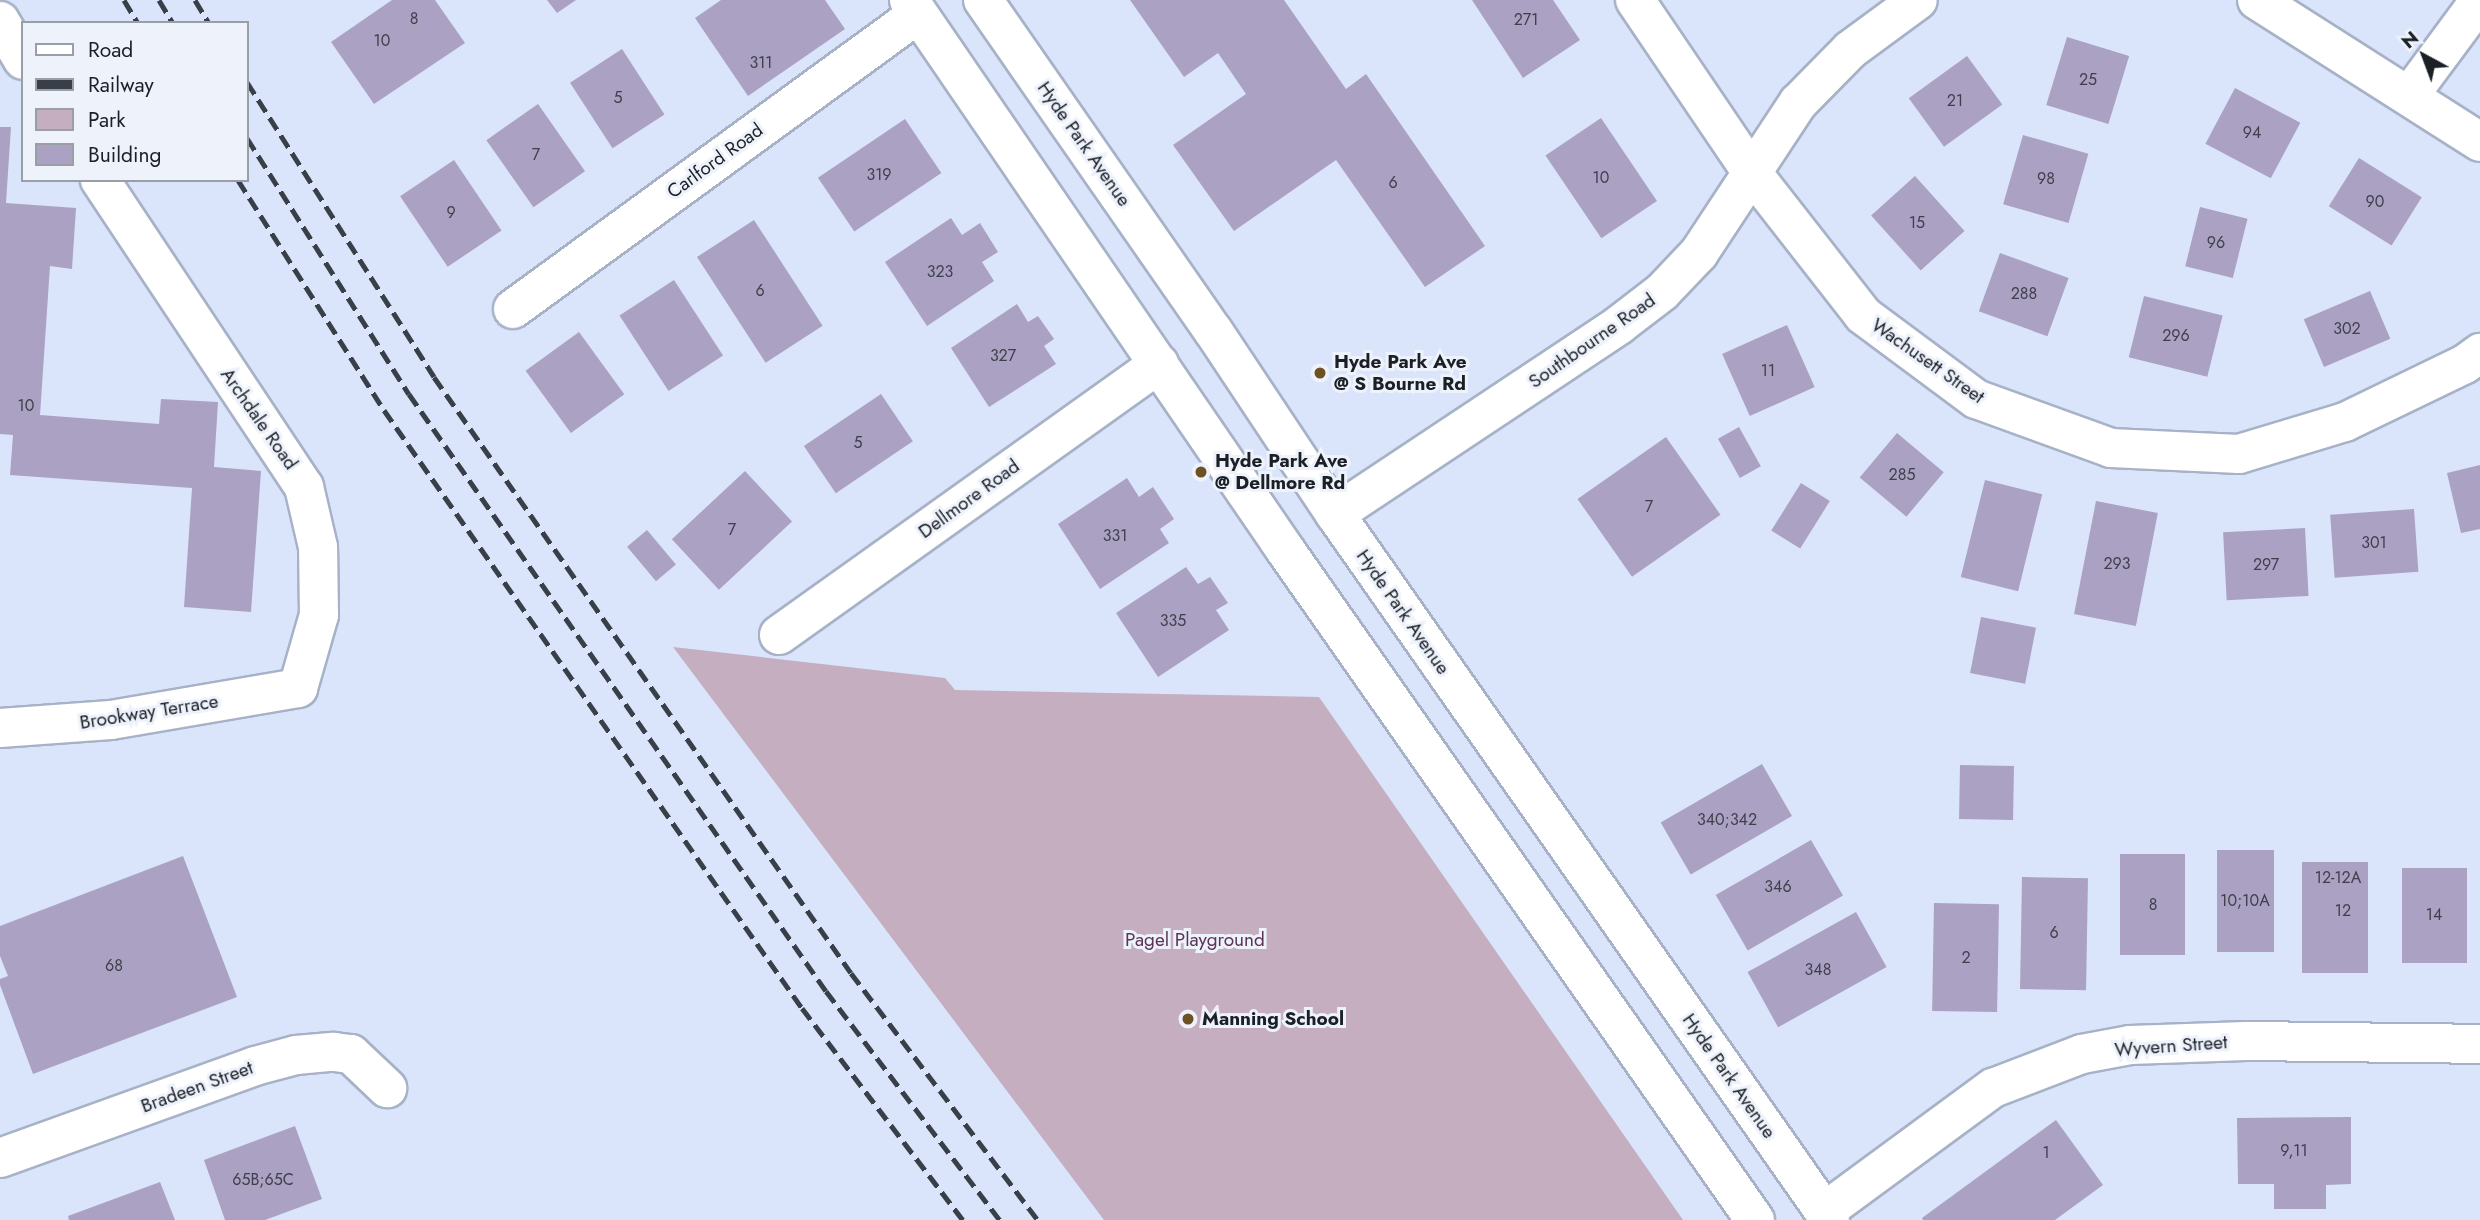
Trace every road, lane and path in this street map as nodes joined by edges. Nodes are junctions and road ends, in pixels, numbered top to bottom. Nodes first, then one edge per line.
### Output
1 (983, 0) edge
2 (1635, 0) edge
3 (1918, 0) edge
4 (2257, 0) edge
5 (2480, 0) edge
6 (921, 5) edge
7 (0, 21) edge
8 (21, 57) edge
9 (2410, 96) junction
10 (2480, 142) edge
11 (1753, 174) junction
12 (101, 182) edge
13 (513, 309) dead end
14 (2480, 353) edge
15 (1159, 363) junction
16 (1335, 514) junction
17 (1286, 551) junction
18 (779, 635) dead end
19 (298, 688) joint
20 (0, 728) edge
21 (2480, 1044) edge
22 (387, 1088) dead end
23 (0, 1158) edge
24 (1822, 1217) edge
25 (1755, 1220) edge

1 - 16 street, Hyde Park Avenue
2 - 11 street, Wachusett Street
3 - 11 street, Southbourne Road
4 - 9 street
5 - 9 street
6 - 13 street, Carlford Road
6 - 15 street
7 - 8 street
9 - 10 street
11 - 14 street, Wachusett Street
11 - 16 street, Southbourne Road
12 - 19 street, Archdale Road
15 - 17 street
15 - 18 street, Dellmore Road
16 - 17 street, Southbourne Road
16 - 24 street, Hyde Park Avenue
17 - 25 street
19 - 20 street, Brookway Terrace
21 - 24 street, Wyvern Street
22 - 23 street, Bradeen Street

